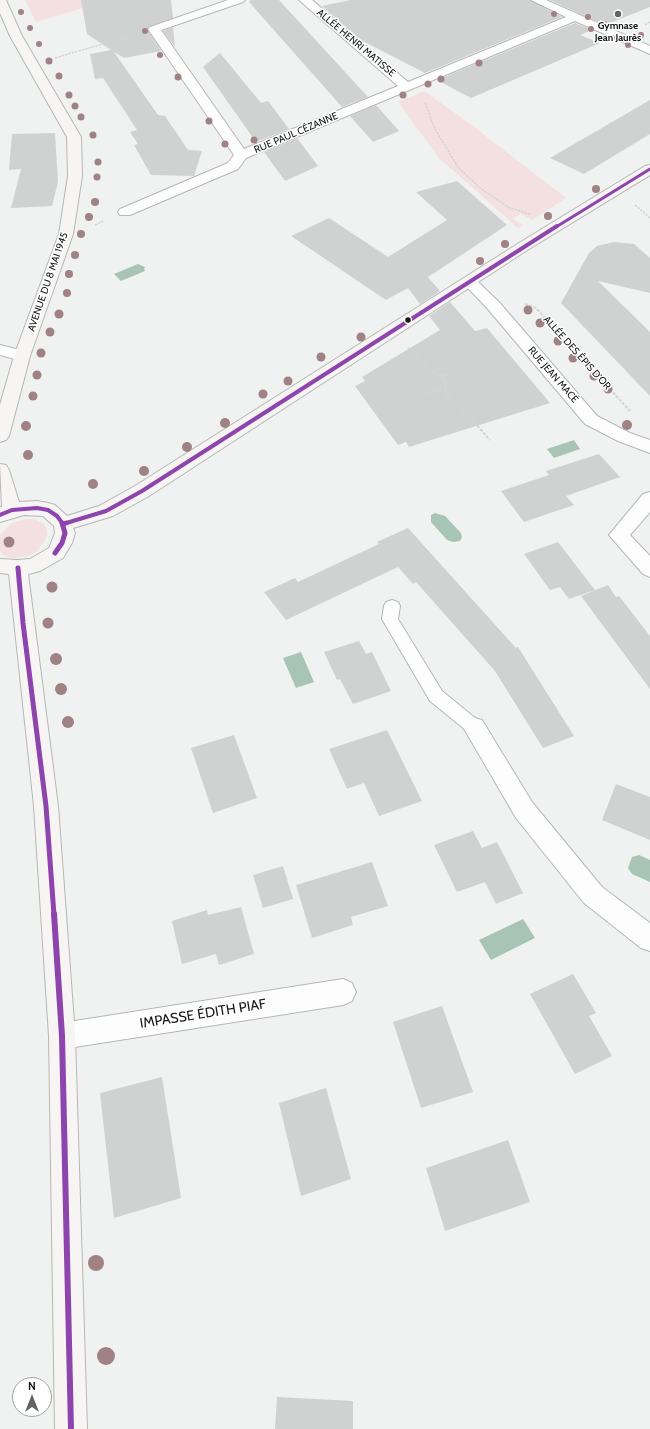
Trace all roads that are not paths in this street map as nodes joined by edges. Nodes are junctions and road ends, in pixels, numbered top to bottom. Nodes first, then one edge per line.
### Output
1 (238, 0) edge
2 (305, 0) edge
3 (537, 0) edge
4 (1, 5) edge
5 (575, 17) junction
6 (650, 50) edge
7 (407, 87) junction
8 (241, 156) junction
9 (650, 169) edge
10 (125, 212) dead end
11 (470, 282) junction
12 (0, 350) edge
13 (22, 356) junction
14 (0, 436) edge
15 (650, 447) edge
16 (0, 470) edge
17 (650, 499) edge
18 (6, 513) edge
19 (63, 524) junction
20 (9, 567) edge
21 (650, 570) edge
22 (392, 606) dead end
23 (474, 727) joint
24 (650, 939) edge
25 (344, 992) dead end
26 (62, 1036) junction
27 (71, 1429) edge

1 - 8 street, RUE PAUL CÉZANNE
2 - 7 street, ALLÉE HENRI MATISSE
3 - 5 street
4 - 13 street, AVENUE DU 8 MAI 1945
5 - 6 street
5 - 7 street, RUE PAUL CÉZANNE
7 - 8 street, RUE PAUL CÉZANNE
8 - 10 street
9 - 11 street
11 - 15 street, RUE JEAN MACÉ
11 - 19 street
12 - 13 street
13 - 14 street, AVENUE DU 8 MAI 1945
16 - 18 street
17 - 21 street
18 - 19 street
19 - 20 street
20 - 26 street
22 - 23 lane
23 - 24 street
25 - 26 street, IMPASSE ÉDITH PIAF
26 - 27 street

